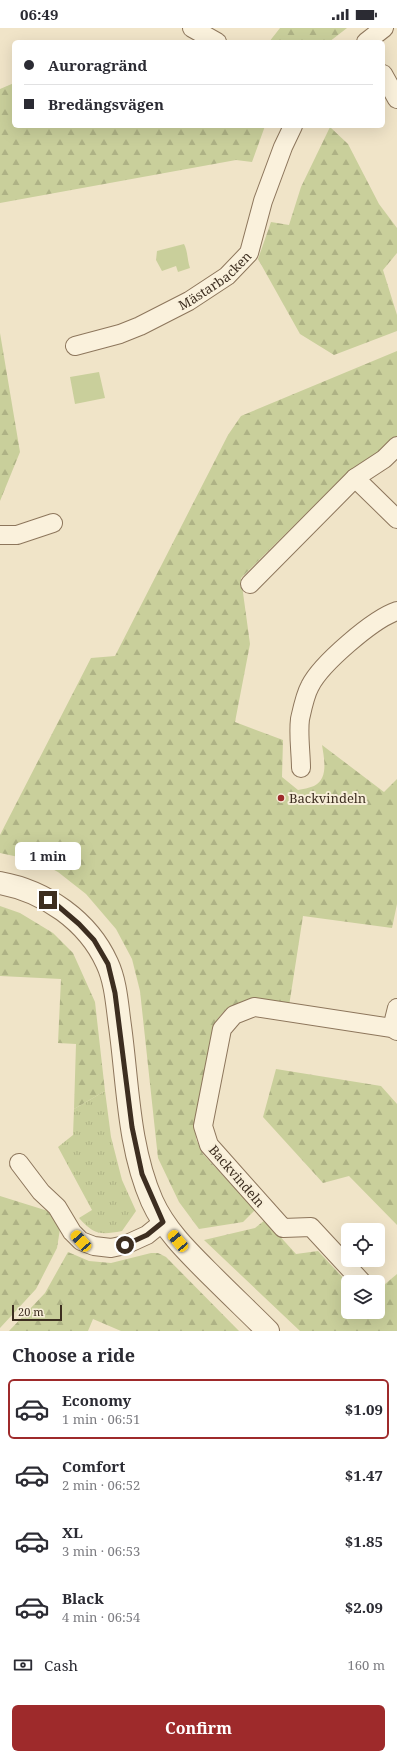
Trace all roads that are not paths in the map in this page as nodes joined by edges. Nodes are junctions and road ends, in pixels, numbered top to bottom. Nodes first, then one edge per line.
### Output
1 (192, 28) edge
2 (384, 28) edge
3 (213, 40) edge
4 (369, 40) edge
5 (385, 78) edge
6 (397, 99) edge
7 (292, 128) edge
8 (75, 346) dead end
9 (397, 446) edge
10 (355, 478) junction
11 (397, 519) edge
12 (53, 523) dead end
13 (0, 535) edge
14 (250, 584) dead end
15 (397, 611) edge
16 (301, 768) dead end
17 (0, 883) edge
18 (397, 1008) edge
19 (395, 1029) edge
20 (19, 1163) dead end
21 (163, 1222) junction
22 (356, 1275) edge
23 (268, 1331) edge

1 - 3 street
2 - 4 street
5 - 6 street
7 - 8 street, Mästarbacken
9 - 10 street
10 - 11 street
10 - 14 street
12 - 13 street
15 - 16 street
17 - 21 street
18 - 19 street, Backvindeln
19 - 22 street, Backvindeln
20 - 21 street
21 - 23 street

